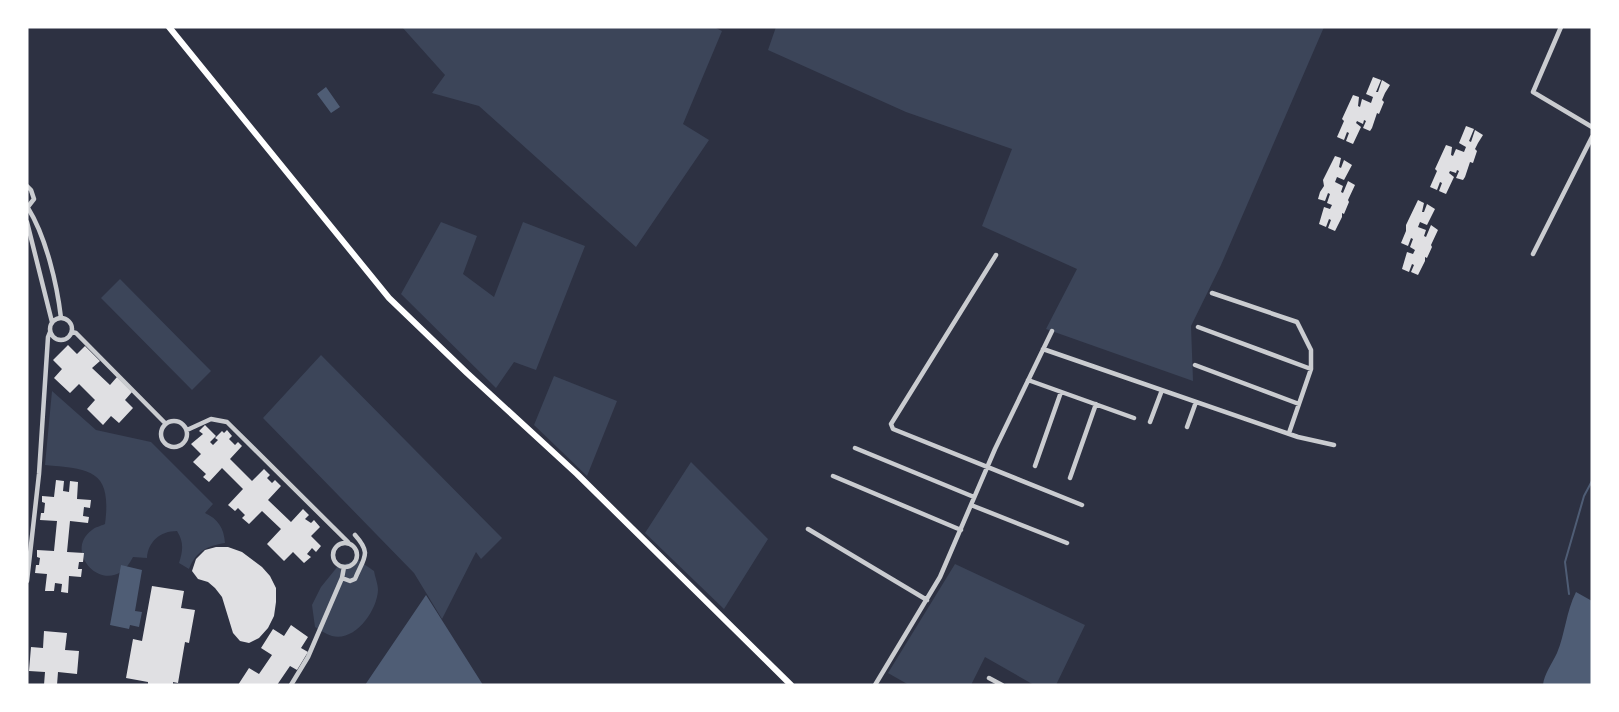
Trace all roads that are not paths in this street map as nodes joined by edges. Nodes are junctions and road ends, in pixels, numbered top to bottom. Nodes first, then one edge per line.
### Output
1 (169, 27) edge
2 (1561, 27) edge
3 (1592, 127) edge
4 (1592, 137) edge
5 (27, 186) edge
6 (28, 208) edge
7 (27, 222) edge
8 (1533, 254) dead end
9 (996, 255) dead end
10 (1212, 292) dead end
11 (61, 318) junction
12 (52, 322) junction
13 (1198, 327) dead end
14 (1052, 331) dead end
15 (50, 332) junction
16 (72, 332) junction
17 (1043, 349) junction
18 (1195, 365) dead end
19 (1311, 369) junction
20 (1028, 380) junction
21 (1162, 390) junction
22 (1061, 392) junction
23 (1197, 402) junction
24 (1096, 404) junction
25 (1299, 404) junction
26 (1134, 418) dead end
27 (1150, 422) dead end
28 (166, 424) junction
29 (1186, 427) dead end
30 (187, 430) junction
31 (1289, 434) junction
32 (1334, 446) dead end
33 (855, 448) dead end
34 (1035, 466) dead end
35 (987, 467) junction
36 (833, 476) dead end
37 (1070, 478) dead end
38 (974, 497) junction
39 (971, 505) junction
40 (1082, 506) dead end
41 (808, 529) dead end
42 (961, 530) junction
43 (355, 535) dead end
44 (348, 542) junction
45 (1067, 543) dead end
46 (344, 567) junction
47 (342, 578) junction
48 (27, 581) edge
49 (927, 600) junction
50 (989, 678) dead end
51 (291, 685) edge
52 (790, 685) edge
53 (875, 685) edge
54 (1002, 685) edge

1 - 52 main road
2 - 3 street
4 - 8 street
5 - 6 street
6 - 11 street
7 - 12 street
9 - 35 street
10 - 19 street
11 - 12 street
11 - 16 street
12 - 15 street
13 - 19 street
14 - 17 street
15 - 16 street
15 - 48 street
16 - 28 street
17 - 20 street
17 - 21 street
18 - 25 street
19 - 25 street
20 - 22 street
20 - 35 street
21 - 23 street
21 - 27 street
22 - 24 street
22 - 34 street
23 - 29 street
23 - 31 street
24 - 26 street
24 - 37 street
25 - 31 street
28 - 30 street
28 - 30 street
30 - 44 street
31 - 32 street
33 - 38 street
35 - 38 street
35 - 40 street
36 - 42 street
38 - 39 street
39 - 42 street
39 - 45 street
41 - 49 street
42 - 49 street
43 - 47 street
44 - 46 street
44 - 46 street
46 - 47 street
47 - 51 street
49 - 53 street
50 - 54 street

